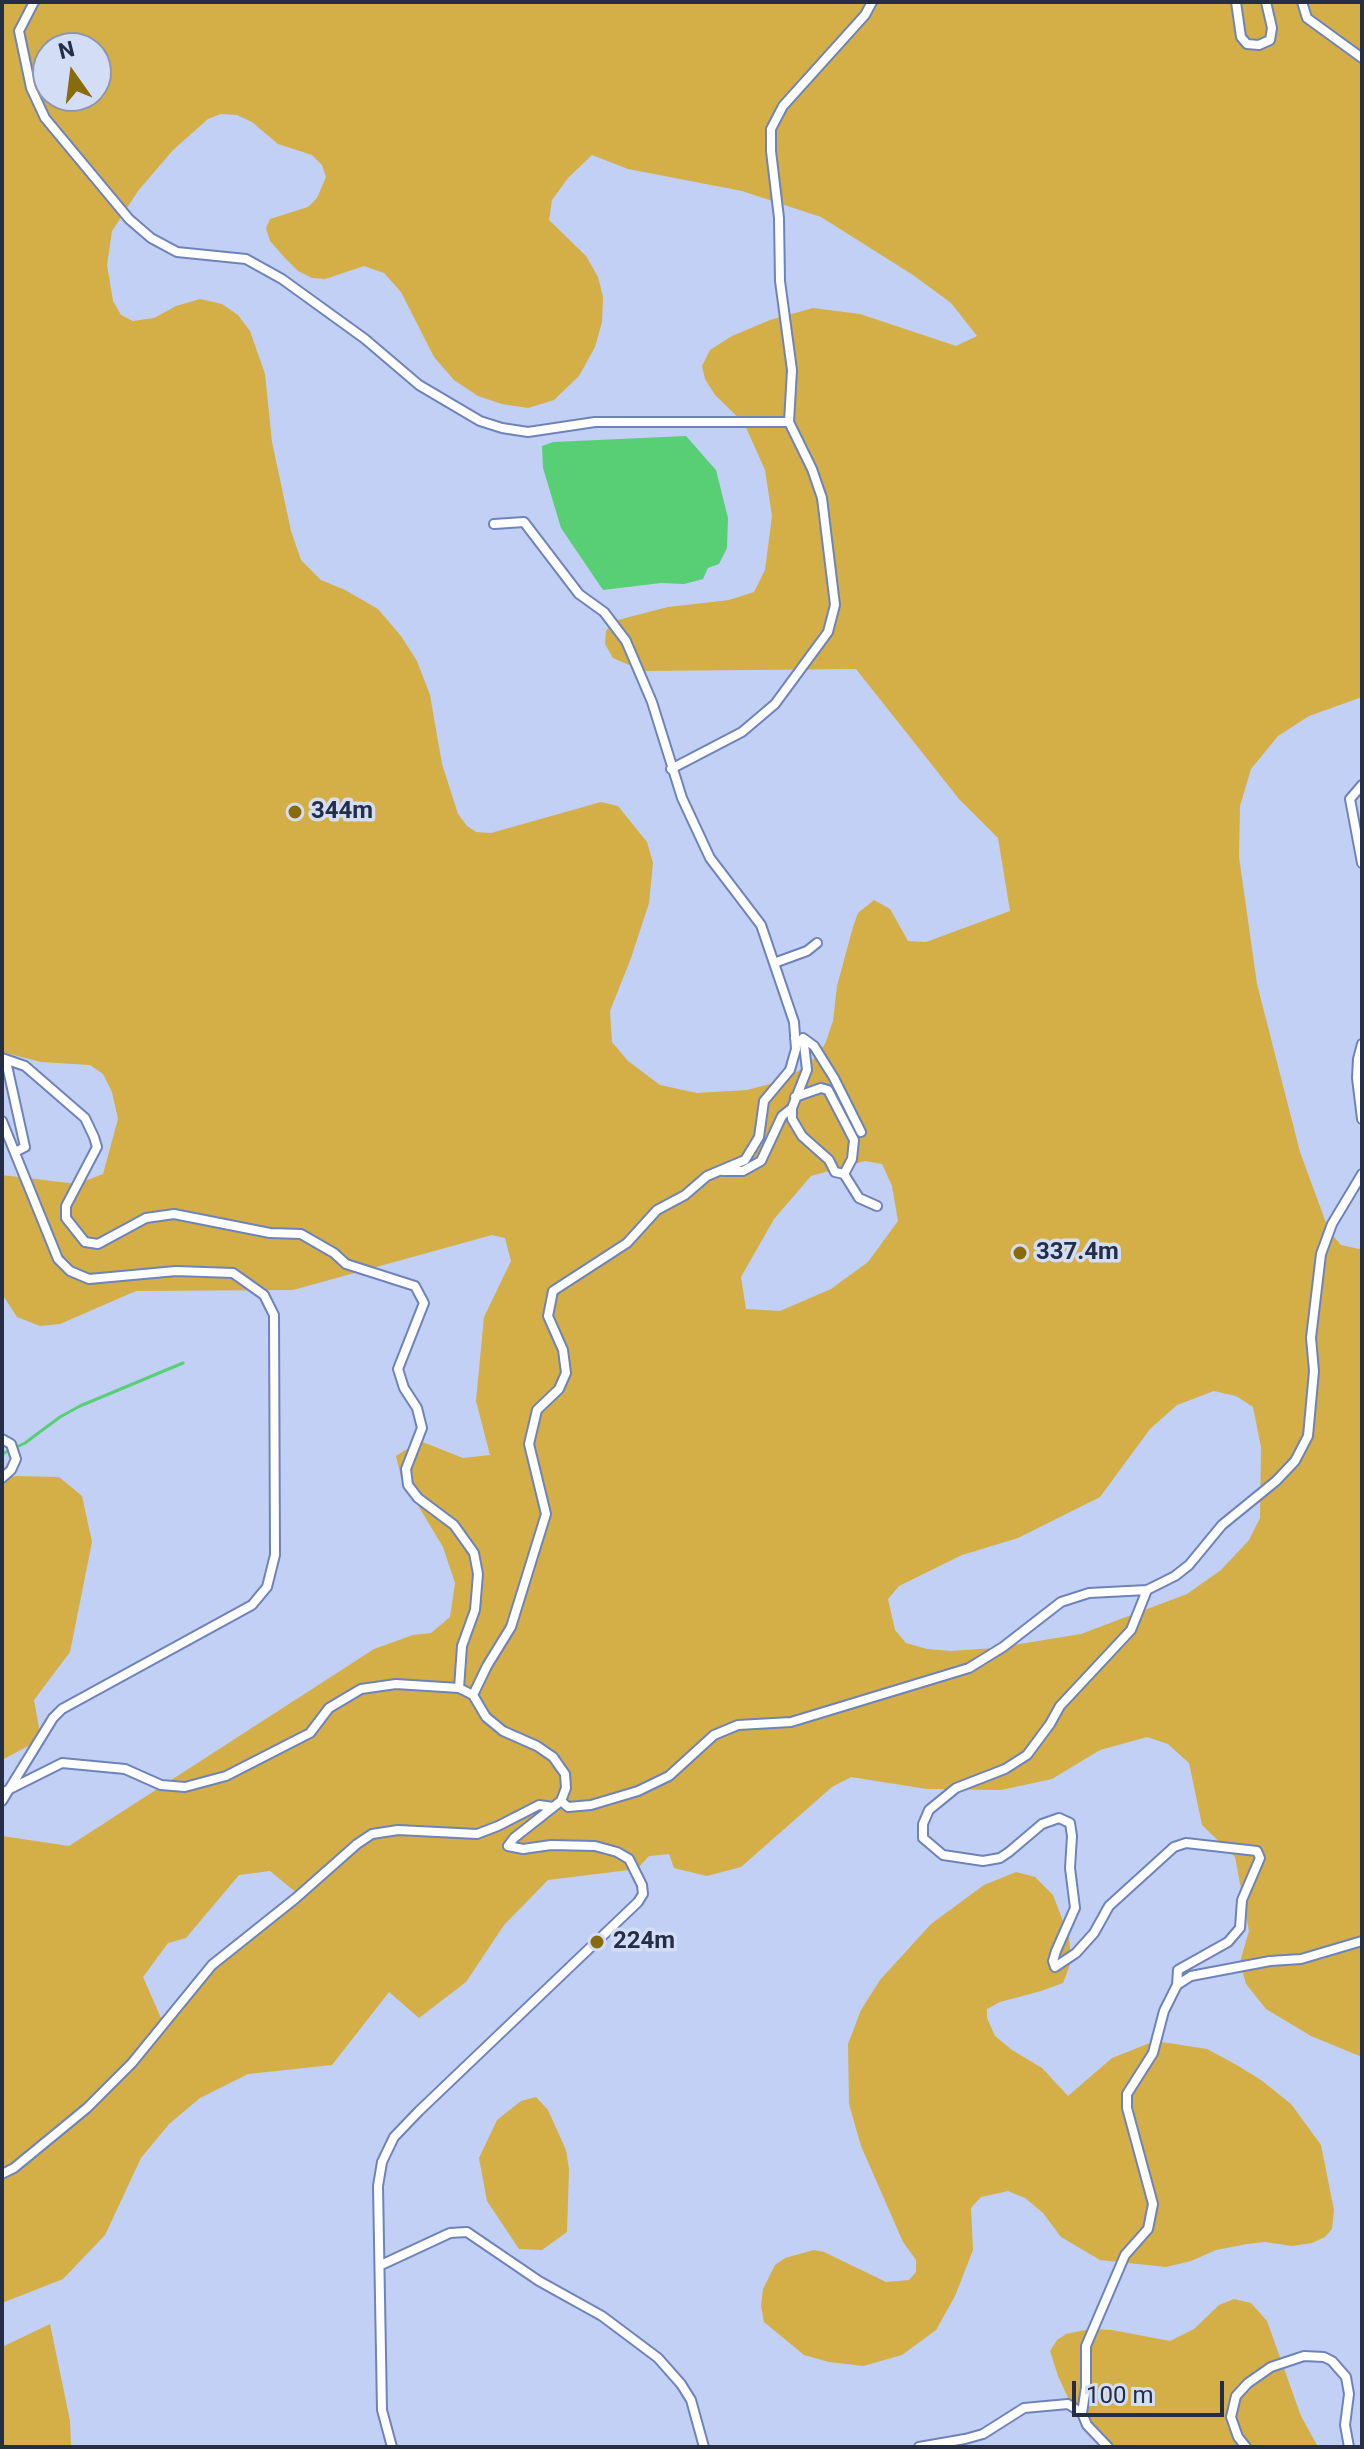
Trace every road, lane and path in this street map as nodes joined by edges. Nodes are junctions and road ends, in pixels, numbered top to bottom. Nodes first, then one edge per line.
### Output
1 (34, 2) edge
2 (872, 2) edge
3 (1236, 2) edge
4 (1266, 2) edge
5 (1302, 2) edge
6 (1362, 58) edge
7 (789, 422) junction
8 (494, 524) dead end
9 (671, 769) junction
10 (1362, 785) edge
11 (1362, 863) edge
12 (817, 943) dead end
13 (774, 963) junction
14 (795, 1038) junction
15 (1362, 1044) edge
16 (4, 1059) edge
17 (795, 1097) junction
18 (792, 1108) junction
19 (1362, 1119) edge
20 (2, 1121) edge
21 (861, 1132) dead end
22 (15, 1152) junction
23 (718, 1171) junction
24 (844, 1174) junction
25 (1362, 1174) edge
26 (877, 1206) dead end
27 (2, 1439) edge
28 (2, 1478) edge
29 (1147, 1590) junction
30 (459, 1688) junction
31 (473, 1695) junction
32 (3, 1797) edge
33 (557, 1804) junction
34 (1362, 1941) edge
35 (1177, 1985) junction
36 (2, 2174) edge
37 (381, 2265) junction
38 (1082, 2413) junction
39 (392, 2447) edge
40 (704, 2447) edge
41 (919, 2447) edge
42 (1108, 2447) edge
43 (1246, 2447) edge
44 (1349, 2447) edge

1 - 7 street
2 - 7 street
3 - 4 street
5 - 6 street
7 - 9 street
8 - 9 street
9 - 13 street
10 - 11 street
12 - 13 street
13 - 14 street
14 - 17 street
14 - 21 street
14 - 23 street
15 - 19 street
16 - 22 street
16 - 30 street
17 - 18 street
17 - 24 street
18 - 23 street
18 - 24 street
20 - 22 street
22 - 32 street
23 - 31 street
24 - 26 street
25 - 29 street
27 - 28 street
29 - 33 street
29 - 35 street
30 - 31 street
30 - 32 street
31 - 33 street
33 - 36 street
33 - 37 street
34 - 35 street
35 - 38 street
37 - 39 street
37 - 40 street
38 - 41 street
38 - 42 street
43 - 44 street

